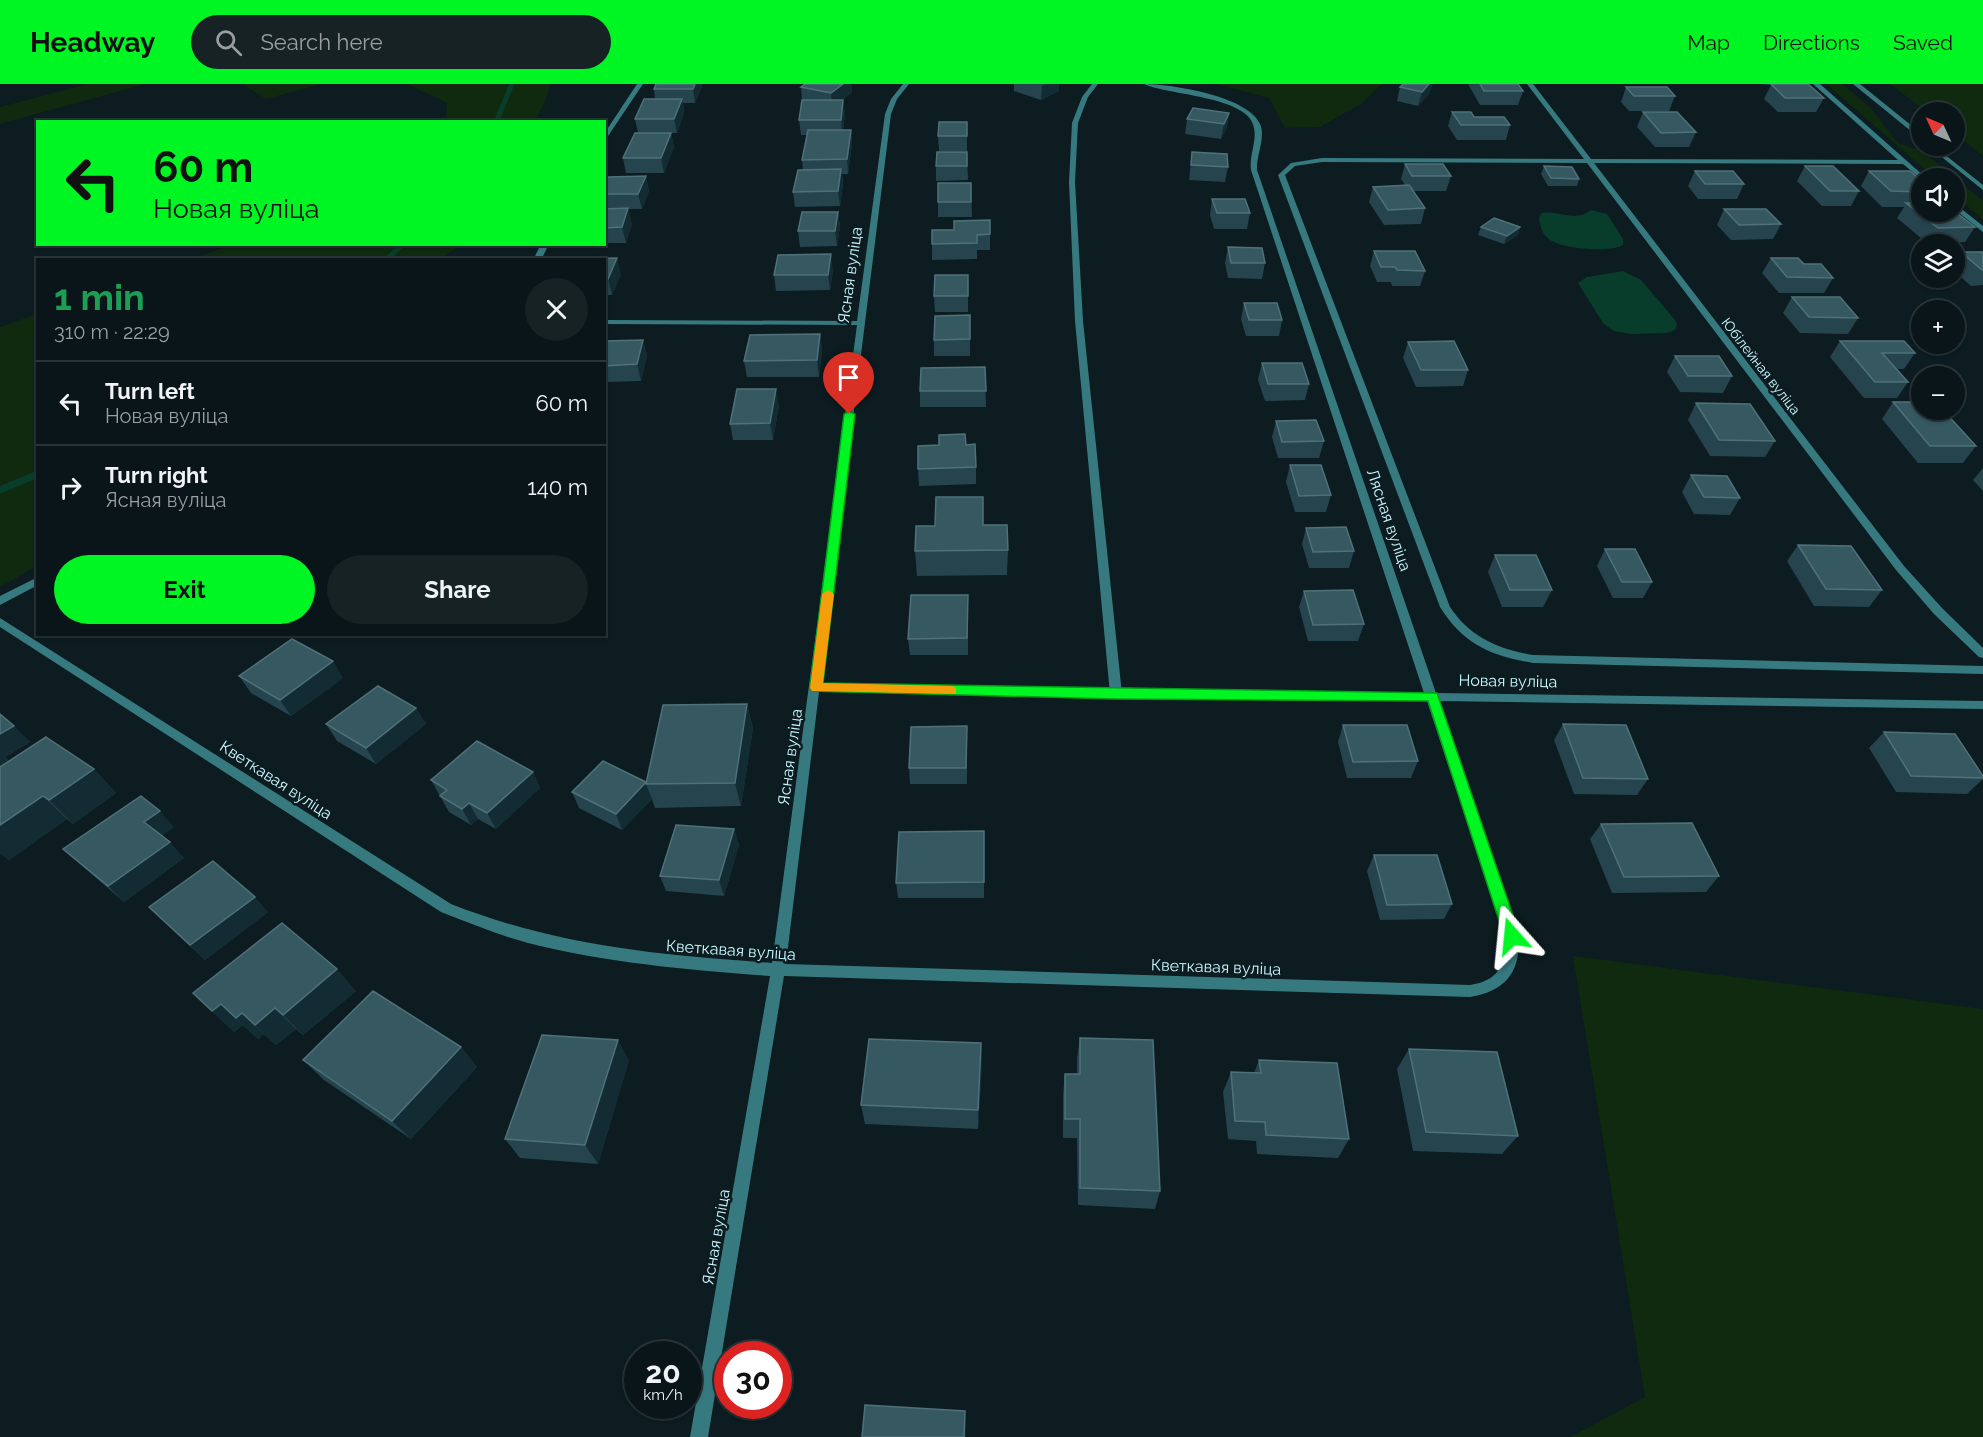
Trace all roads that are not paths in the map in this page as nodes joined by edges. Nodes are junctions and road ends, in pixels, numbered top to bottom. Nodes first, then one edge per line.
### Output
1 (640, 84) edge
2 (906, 84) edge
3 (1095, 84) edge
4 (1147, 84) edge
5 (1530, 84) edge
6 (1816, 84) edge
7 (1856, 84) edge
8 (1911, 129) edge
9 (606, 137) edge
10 (1943, 156) edge
11 (1585, 159) junction
12 (1904, 162) junction
13 (1911, 168) edge
14 (1983, 188) edge
15 (1965, 214) edge
16 (1983, 230) edge
17 (606, 322) edge
18 (860, 323) junction
19 (36, 581) edge
20 (0, 601) edge
21 (0, 622) edge
22 (1983, 654) edge
23 (1983, 670) edge
24 (816, 688) junction
25 (1116, 694) junction
26 (1433, 696) junction
27 (1983, 705) edge
28 (1512, 936) joint
29 (778, 970) junction
30 (699, 1437) edge

1 - 9 street
2 - 18 street, Ясная вуліца
3 - 25 street
4 - 26 street, Лясная вуліца
5 - 11 street, Юбілейная вуліца
6 - 12 street
7 - 8 street
10 - 14 street
11 - 12 street
11 - 22 street, Юбілейная вуліца
11 - 23 street, Лясная вуліца
12 - 13 street
15 - 16 street
17 - 18 street
18 - 24 street, Ясная вуліца
19 - 20 street
21 - 29 street, Кветкавая вуліца
24 - 25 street, Новая вуліца
24 - 29 street, Ясная вуліца
25 - 26 street, Новая вуліца
26 - 27 street, Новая вуліца
26 - 28 street, Лясная вуліца
28 - 29 street, Кветкавая вуліца
29 - 30 street, Ясная вуліца

